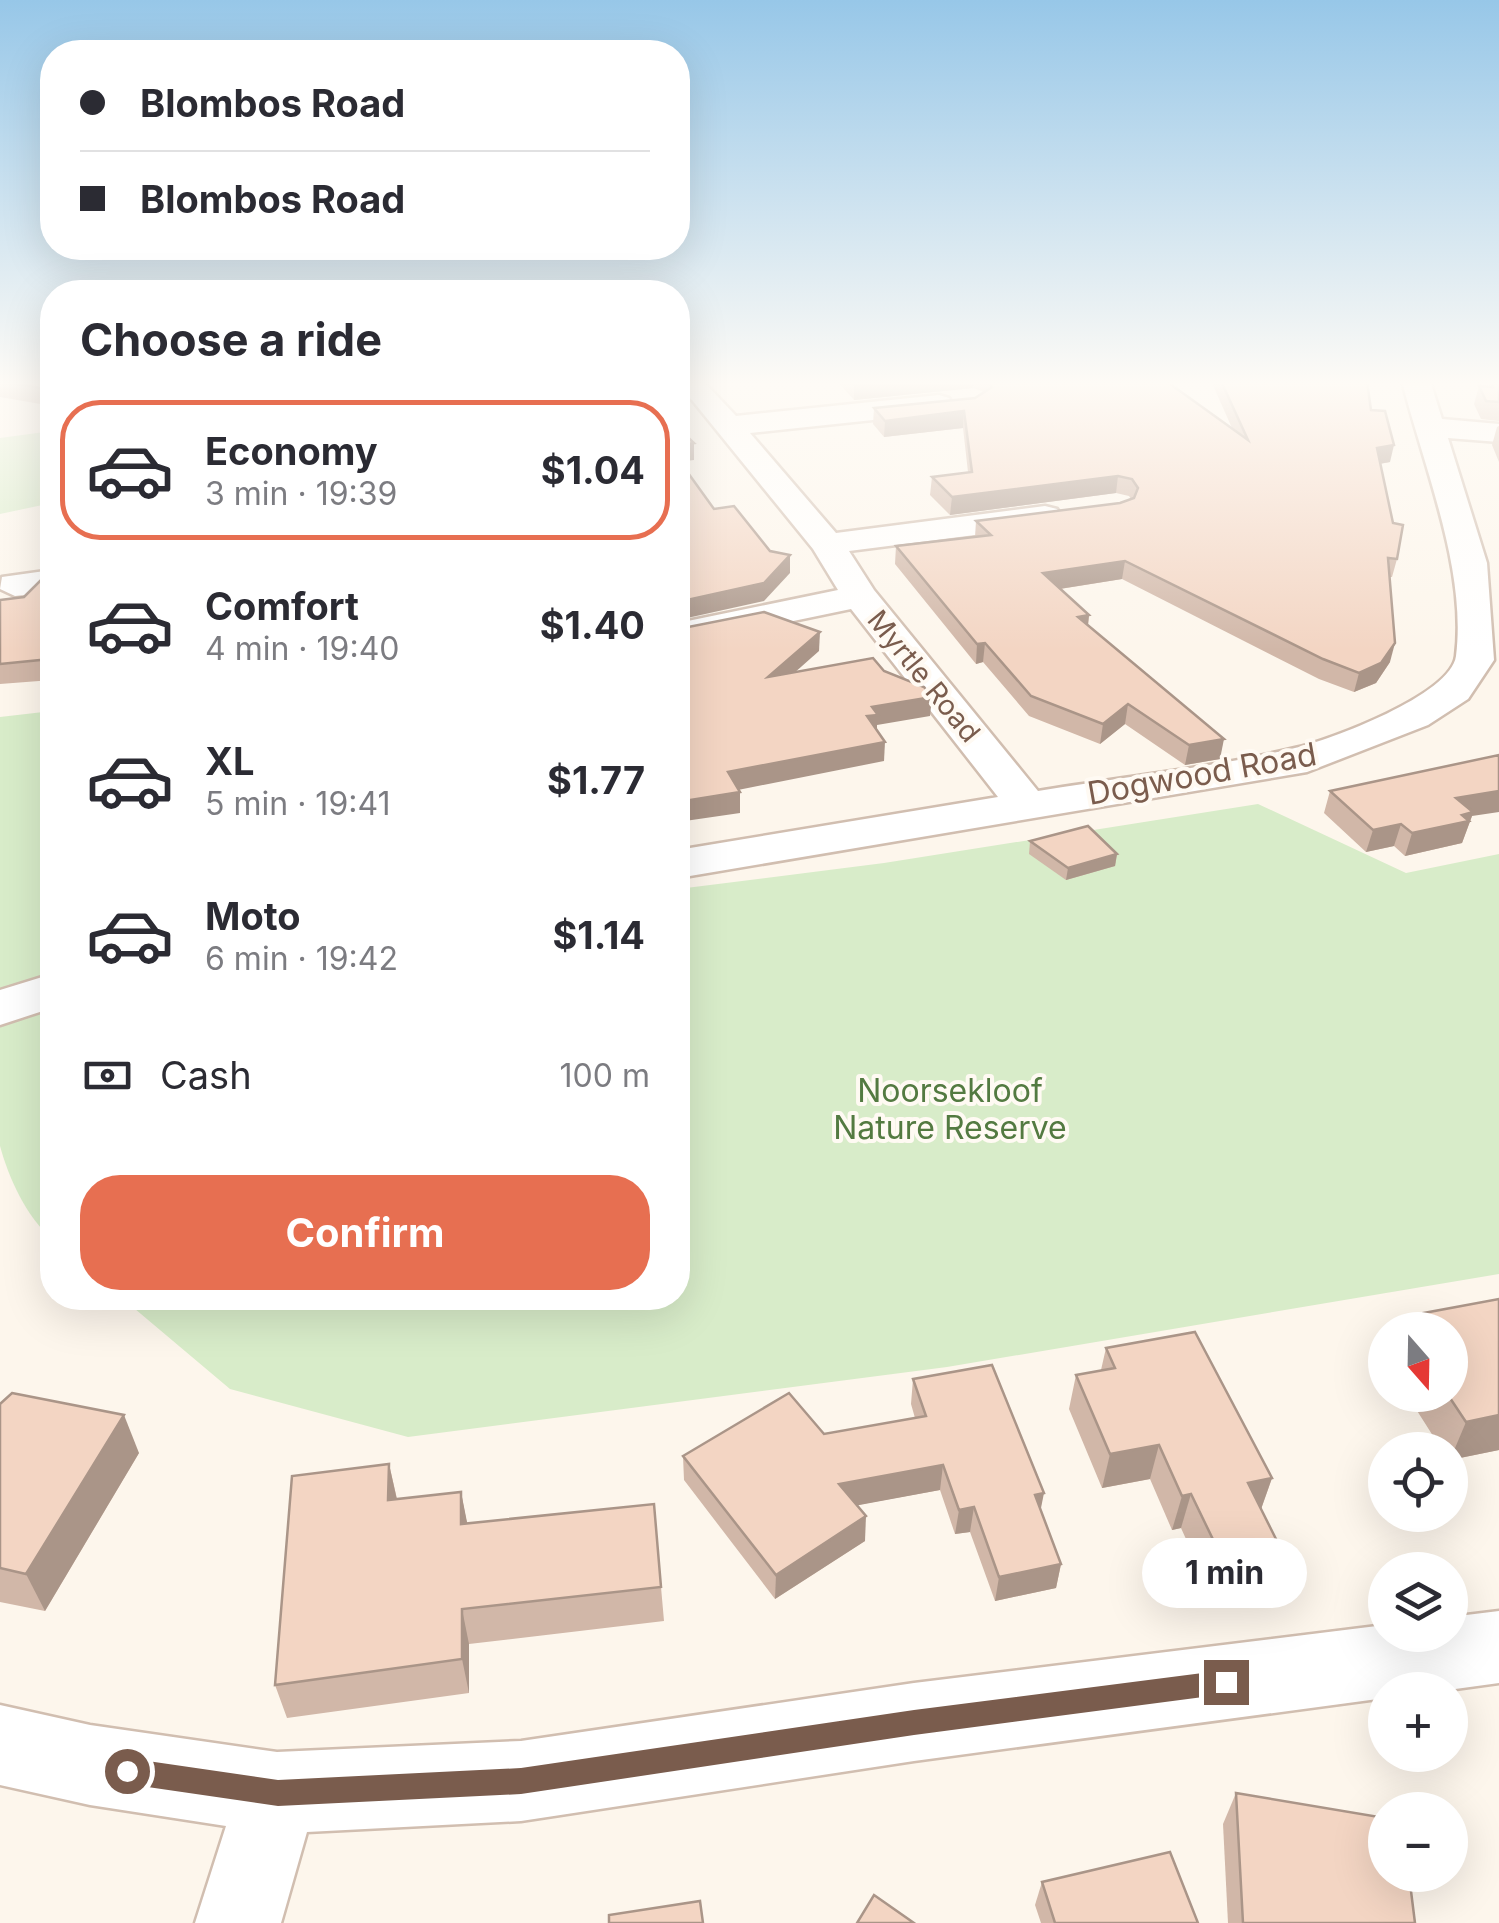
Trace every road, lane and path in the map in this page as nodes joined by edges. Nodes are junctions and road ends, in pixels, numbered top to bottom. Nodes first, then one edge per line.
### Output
1 (765, 471) edge
2 (1446, 471) edge
3 (1078, 512) edge
4 (826, 544) junction
5 (1484, 565) edge
6 (40, 582) edge
7 (15, 585) dead end
8 (860, 596) junction
9 (690, 631) edge
10 (1027, 805) junction
11 (690, 862) edge
12 (40, 994) edge
13 (0, 1008) edge
14 (1499, 1647) edge
15 (0, 1745) edge
16 (278, 1793) junction
17 (238, 1923) edge

1 - 4 street, Myrtle Road
2 - 5 street, Dogwood Road
3 - 4 street
4 - 8 street, Myrtle Road
5 - 10 street, Dogwood Road
6 - 7 street
8 - 9 street
8 - 10 street, Myrtle Road
10 - 11 street, Dogwood Road
12 - 13 street
14 - 16 street
15 - 16 street
16 - 17 street

